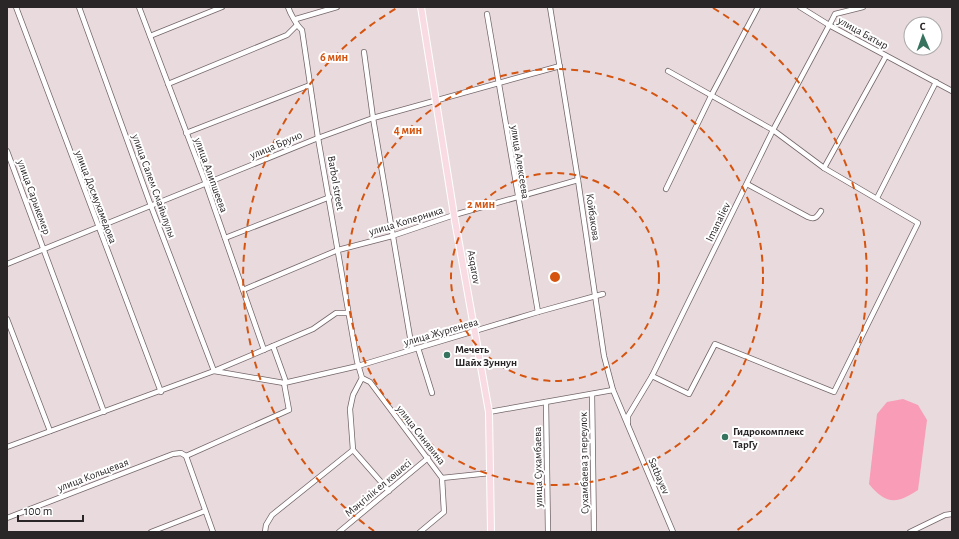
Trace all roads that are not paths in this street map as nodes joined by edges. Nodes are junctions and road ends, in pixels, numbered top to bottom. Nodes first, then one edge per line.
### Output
1 (16, 7) edge
2 (79, 7) edge
3 (139, 7) edge
4 (222, 7) edge
5 (288, 7) edge
6 (317, 7) edge
7 (337, 7) edge
8 (421, 7) edge
9 (550, 7) edge
10 (758, 7) edge
11 (800, 7) edge
12 (863, 7) edge
13 (318, 13) junction
14 (487, 14) dead end
15 (296, 19) junction
16 (297, 25) junction
17 (829, 25) junction
18 (150, 36) junction
19 (364, 52) dead end
20 (886, 56) junction
21 (560, 66) junction
22 (668, 72) dead end
23 (936, 82) junction
24 (168, 84) junction
25 (498, 84) junction
26 (310, 85) junction
27 (952, 90) edge
28 (711, 96) junction
29 (436, 102) junction
30 (373, 118) junction
31 (773, 130) junction
32 (186, 133) junction
33 (318, 138) junction
34 (7, 151) edge
35 (824, 168) junction
36 (578, 180) junction
37 (206, 184) junction
38 (747, 184) junction
39 (666, 189) dead end
40 (517, 197) junction
41 (330, 198) junction
42 (877, 198) junction
43 (151, 206) junction
44 (821, 211) dead end
45 (454, 215) junction
46 (98, 228) junction
47 (392, 236) junction
48 (225, 238) junction
49 (44, 250) junction
50 (338, 250) junction
51 (7, 264) edge
52 (243, 290) junction
53 (603, 294) dead end
54 (595, 297) junction
55 (538, 312) junction
56 (348, 313) junction
57 (7, 318) edge
58 (475, 331) junction
59 (273, 346) junction
60 (418, 348) junction
61 (412, 349) junction
62 (264, 350) junction
63 (358, 366) junction
64 (214, 371) junction
65 (652, 376) junction
66 (362, 378) junction
67 (285, 383) junction
68 (613, 390) junction
69 (161, 392) junction
70 (432, 393) dead end
71 (592, 394) junction
72 (546, 402) junction
73 (104, 412) junction
74 (489, 412) junction
75 (628, 427) junction
76 (50, 430) junction
77 (7, 447) edge
78 (354, 450) junction
79 (186, 456) junction
80 (428, 458) junction
81 (490, 473) junction
82 (442, 478) junction
83 (389, 491) junction
84 (205, 511) junction
85 (952, 514) edge
86 (7, 518) edge
87 (151, 532) edge
88 (213, 532) edge
89 (264, 532) edge
90 (339, 532) edge
91 (420, 532) edge
92 (492, 532) edge
93 (548, 532) edge
94 (594, 532) edge
95 (673, 532) edge
96 (910, 532) edge

1 - 46 street, улица Досмухамедова
2 - 43 street, улица Салем Смайылулы
3 - 18 street, улица Алипшеева
4 - 18 street
5 - 15 street, Barbol street
6 - 13 street
7 - 13 street
8 - 29 main road, Asqarov
9 - 21 street, Койбакова
10 - 28 street
11 - 17 street, улица Батыр
12 - 17 street, Imanaliev
13 - 15 street
14 - 25 street, улица Алексеева
15 - 16 street, Barbol street
16 - 24 street
16 - 26 street, Barbol street
17 - 20 street, улица Батыр
17 - 31 street, Imanaliev
18 - 24 street, улица Алипшеева
19 - 30 street
20 - 23 street, улица Батыр
20 - 35 street
21 - 25 street, улица Бруно
21 - 36 street, Койбакова
22 - 28 street
23 - 27 street, улица Батыр
23 - 42 street
24 - 32 street, улица Алипшеева
25 - 29 street, улица Бруно
25 - 40 street, улица Алексеева
26 - 32 street
26 - 33 street, Barbol street
28 - 31 street
28 - 39 street
29 - 30 street, улица Бруно
29 - 45 main road, Asqarov
30 - 33 street, улица Бруно
30 - 47 street
31 - 35 street
31 - 38 street, Imanaliev
32 - 37 street, улица Алипшеева
33 - 37 street, улица Бруно
33 - 41 street, Barbol street
34 - 49 street, улица Сарыкемер
35 - 42 street
36 - 40 street, улица Коперника
36 - 54 street, Койбакова
37 - 43 street, улица Бруно
37 - 48 street, улица Алипшеева
38 - 44 street
38 - 65 street, Imanaliev
40 - 45 street, улица Коперника
40 - 55 street, улица Алексеева
41 - 48 street
41 - 50 street, Barbol street
42 - 65 street
43 - 46 street, улица Бруно
43 - 64 street, улица Салем Смайылулы
45 - 47 street, улица Коперника
45 - 58 main road, Asqarov
46 - 49 street, улица Бруно
46 - 69 street, улица Досмухамедова
47 - 50 street, улица Коперника
47 - 61 street
48 - 52 street, улица Алипшеева
49 - 51 street, улица Бруно
49 - 73 street, улица Сарыкемер
50 - 52 street, улица Коперника
50 - 56 street, Barbol street
52 - 62 street, улица Алипшеева
53 - 54 street, улица Жургенева
54 - 55 street, улица Жургенева
54 - 68 street, Койбакова
55 - 58 street, улица Жургенева
56 - 59 street
56 - 63 street, Barbol street
57 - 76 street
58 - 60 street, улица Жургенева
58 - 74 main road, Asqarov
59 - 62 street
59 - 67 street
60 - 61 street, улица Жургенева
60 - 70 street
61 - 63 street, улица Жургенева
62 - 64 street
63 - 66 street
63 - 67 street, улица Жургенева
64 - 67 street
64 - 69 street
65 - 75 street, Imanaliev
66 - 78 street
66 - 80 street, улица Синявина
67 - 79 street, улица Кольцевая
68 - 71 street
68 - 75 street, Койбакова
69 - 73 street
71 - 72 street
71 - 94 street, Сухамбаева 3 переулок
72 - 74 street
72 - 93 street, улица Сухамбаева
73 - 76 street
74 - 81 main road, Asqarov
75 - 95 street, Satbayev
76 - 77 street
78 - 83 street
78 - 89 street
79 - 84 street
79 - 86 street, улица Кольцевая
80 - 82 street, улица Синявина
80 - 83 street, Мәңгілік ел көшесі
81 - 82 street, улица Синявина
81 - 92 main road, Asqarov
82 - 91 street
83 - 90 street, Мәңгілік ел көшесі
84 - 87 street
84 - 88 street
85 - 96 street

